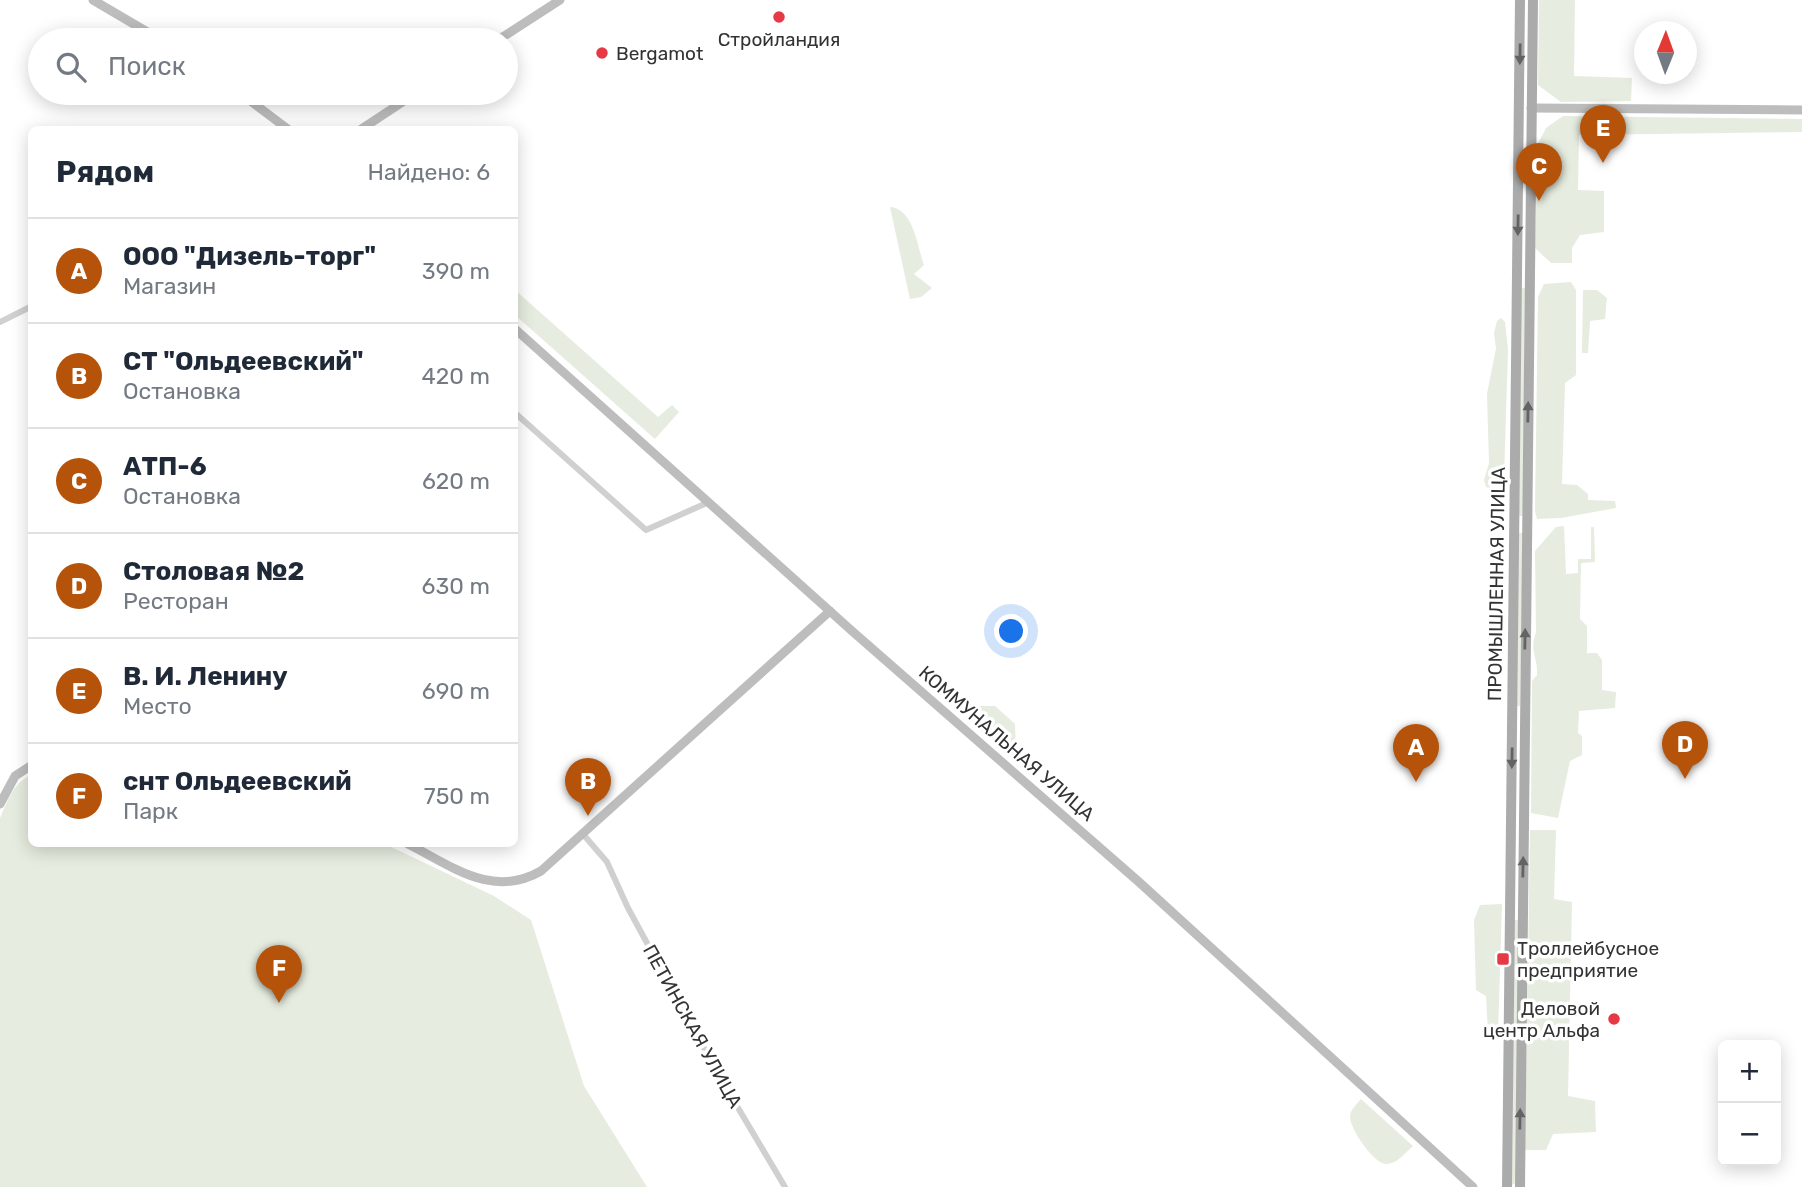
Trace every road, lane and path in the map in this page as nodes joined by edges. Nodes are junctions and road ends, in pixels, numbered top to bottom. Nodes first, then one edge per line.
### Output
1 (93, 0) edge
2 (560, 0) edge
3 (1520, 0) edge
4 (1532, 0) edge
5 (141, 28) edge
6 (517, 28) edge
7 (256, 105) edge
8 (398, 105) edge
9 (1519, 108) junction
10 (1531, 108) junction
11 (1551, 108) junction
12 (1802, 110) edge
13 (284, 126) edge
14 (366, 126) edge
15 (1531, 133) junction
16 (1517, 274) junction
17 (1530, 274) junction
18 (28, 308) edge
19 (0, 323) edge
20 (518, 332) edge
21 (518, 416) edge
22 (709, 502) junction
23 (1514, 524) junction
24 (1527, 524) junction
25 (830, 611) junction
26 (1513, 720) junction
27 (1525, 720) junction
28 (28, 768) edge
29 (0, 804) edge
30 (1511, 821) junction
31 (1524, 821) junction
32 (582, 834) junction
33 (414, 847) edge
34 (1511, 896) junction
35 (1523, 897) junction
36 (1507, 1168) junction
37 (785, 1187) edge
38 (1473, 1187) edge
39 (1499, 1187) edge
40 (1507, 1187) edge
41 (1520, 1187) edge

1 - 5 main road
2 - 6 main road
3 -> 9 main road, ПРОМЫШЛЕННАЯ УЛИЦА
4 - 10 main road, ПРОМЫШЛЕННАЯ УЛИЦА
7 - 13 main road
8 - 14 main road
9 - 10 main road
9 -> 16 main road, ПРОМЫШЛЕННАЯ УЛИЦА
10 - 11 main road
10 - 15 main road, ПРОМЫШЛЕННАЯ УЛИЦА
11 - 12 main road
11 - 15 main road
15 - 17 main road, ПРОМЫШЛЕННАЯ УЛИЦА
16 - 17 main road
16 - 23 main road, ПРОМЫШЛЕННАЯ УЛИЦА
24 -> 17 main road, ПРОМЫШЛЕННАЯ УЛИЦА
18 - 19 street
20 - 22 main road, КОММУНАЛЬНАЯ УЛИЦА
21 - 22 street
22 - 25 main road, КОММУНАЛЬНАЯ УЛИЦА
23 - 24 main road
23 - 26 main road, ПРОМЫШЛЕННАЯ УЛИЦА
27 -> 24 main road, ПРОМЫШЛЕННАЯ УЛИЦА
25 - 32 main road
25 - 38 main road, КОММУНАЛЬНАЯ УЛИЦА
26 - 27 main road
26 -> 30 main road, ПРОМЫШЛЕННАЯ УЛИЦА
27 - 31 main road, ПРОМЫШЛЕННАЯ УЛИЦА
28 - 29 main road
30 - 31 main road
30 - 34 main road, ПРОМЫШЛЕННАЯ УЛИЦА
35 -> 31 main road, ПРОМЫШЛЕННАЯ УЛИЦА
32 - 33 main road
32 - 37 street, ПЕТИНСКАЯ УЛИЦА
34 - 35 main road
34 - 36 main road, ПРОМЫШЛЕННАЯ УЛИЦА
41 -> 35 main road, ПРОМЫШЛЕННАЯ УЛИЦА
36 - 39 main road, ПРОМЫШЛЕННАЯ УЛИЦА
36 - 40 main road, ПРОМЫШЛЕННАЯ УЛИЦА

